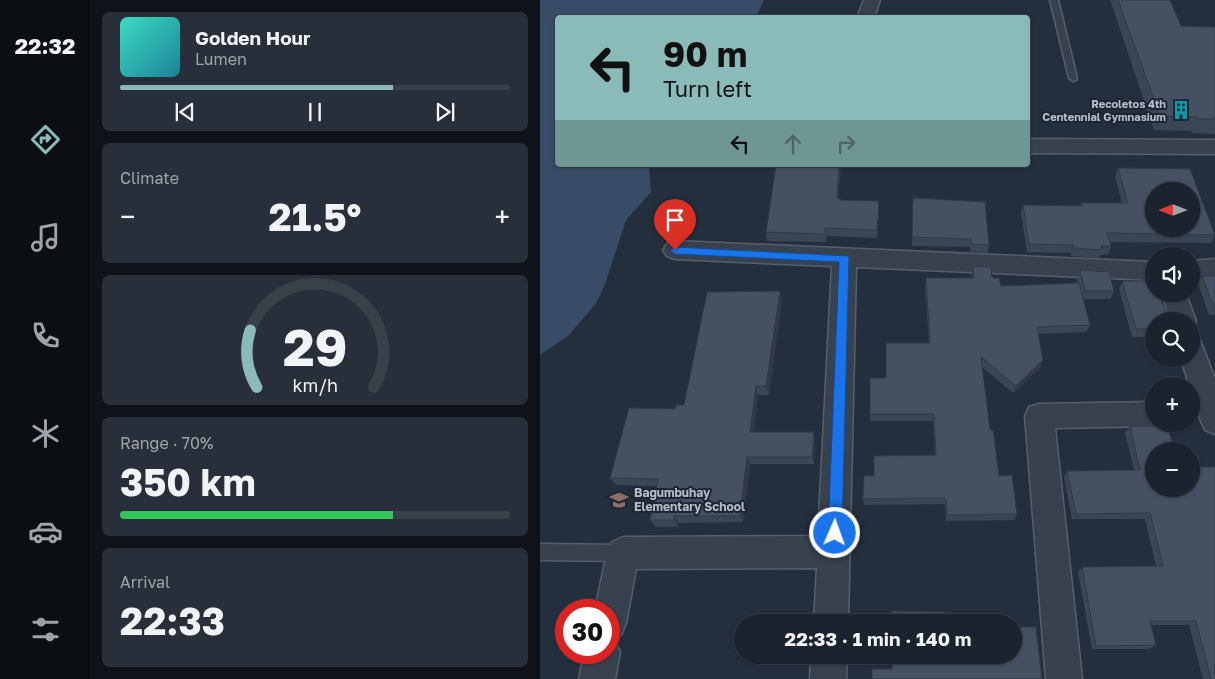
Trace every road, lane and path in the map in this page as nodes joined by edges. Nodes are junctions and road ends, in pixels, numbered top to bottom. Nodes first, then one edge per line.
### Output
1 (872, 0) edge
2 (1054, 0) edge
3 (866, 15) edge
4 (1073, 78) dead end
5 (1030, 146) edge
6 (1215, 147) edge
7 (675, 250) dead end
8 (844, 258) junction
9 (1215, 268) edge
10 (1200, 269) edge
11 (1145, 271) edge
12 (1195, 367) edge
13 (1145, 414) edge
14 (1206, 416) edge
15 (540, 552) edge
16 (834, 552) junction
17 (623, 553) junction
18 (614, 599) edge
19 (831, 614) edge
20 (600, 664) edge
21 (829, 664) edge
22 (597, 679) edge
23 (828, 679) edge
24 (1064, 679) edge

1 - 3 street
2 - 4 lane
5 - 6 street
7 - 8 street
8 - 11 street
8 - 16 street
9 - 10 street
12 - 14 street
13 - 24 street
15 - 17 lane
16 - 17 street
16 - 19 street
17 - 18 street
20 - 22 street
21 - 23 street

